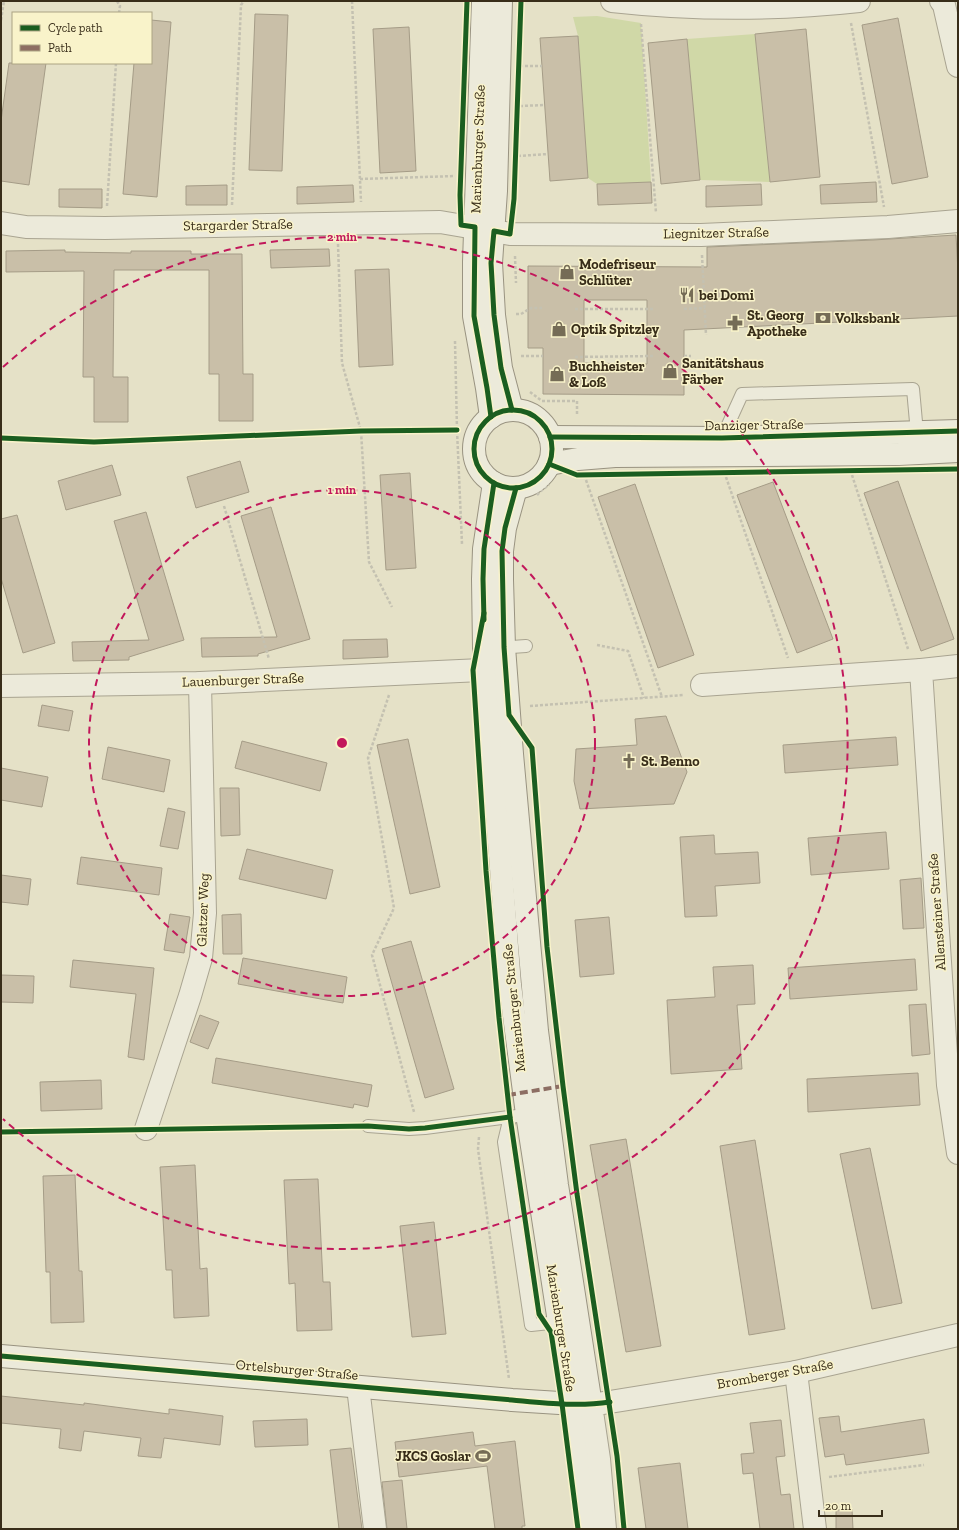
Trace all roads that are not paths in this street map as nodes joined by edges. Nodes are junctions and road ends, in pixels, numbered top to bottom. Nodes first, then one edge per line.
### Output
1 (483, 1) edge
2 (501, 1) edge
3 (612, 1) edge
4 (941, 1) edge
5 (640, 2) edge
6 (846, 2) edge
7 (741, 4) edge
8 (958, 66) edge
9 (958, 221) edge
10 (1, 223) edge
11 (493, 231) junction
12 (512, 410) junction
13 (491, 417) junction
14 (958, 431) edge
15 (916, 433) junction
16 (550, 436) junction
17 (722, 438) junction
18 (958, 451) edge
19 (899, 454) junction
20 (552, 473) junction
21 (494, 483) junction
22 (525, 493) junction
23 (526, 646) dead end
24 (494, 648) junction
25 (958, 666) edge
26 (496, 669) junction
27 (918, 670) junction
28 (200, 683) junction
29 (702, 685) road end
30 (1, 686) edge
31 (528, 1114) junction
32 (368, 1126) dead end
33 (146, 1129) dead end
34 (958, 1153) edge
35 (958, 1334) edge
36 (1, 1356) edge
37 (796, 1372) junction
38 (358, 1387) junction
39 (582, 1405) junction
40 (375, 1529) edge
41 (588, 1529) edge
42 (605, 1529) edge
43 (815, 1529) edge

1 - 11 street, Marienburger Straße
2 - 11 street, Marienburger Straße
3 - 5 street
4 - 8 street
5 - 7 street
6 - 7 street
9 - 11 street, Liegnitzer Straße
10 - 11 street, Stargarder Straße
11 - 12 street, Marienburger Straße
11 - 13 street, Marienburger Straße
12 - 13 street
12 - 16 street
13 - 21 street
14 - 15 street, Danziger Straße
15 - 17 street, Danziger Straße
15 - 17 lane
15 - 19 lane
16 - 17 street, Danziger Straße
16 - 20 street
18 - 19 street, Danziger Straße
19 - 20 street, Danziger Straße
20 - 22 street
21 - 22 street
21 - 24 street, Marienburger Straße
22 - 24 street, Marienburger Straße
23 - 24 lane
24 - 26 street, Marienburger Straße
25 - 27 street
26 - 28 street, Lauenburger Straße
26 - 31 street, Marienburger Straße
27 - 29 street
27 - 34 street, Allensteiner Straße
28 - 30 street, Lauenburger Straße
28 - 33 street, Glatzer Weg
31 - 32 lane
31 - 39 street, Marienburger Straße
31 - 39 street, Marienburger Straße
35 - 37 street, Bromberger Straße
36 - 38 street, Ortelsburger Straße
37 - 39 street, Bromberger Straße
37 - 43 street
38 - 39 street, Ortelsburger Straße
38 - 40 street
39 - 41 street, Marienburger Straße
39 - 42 street, Marienburger Straße

